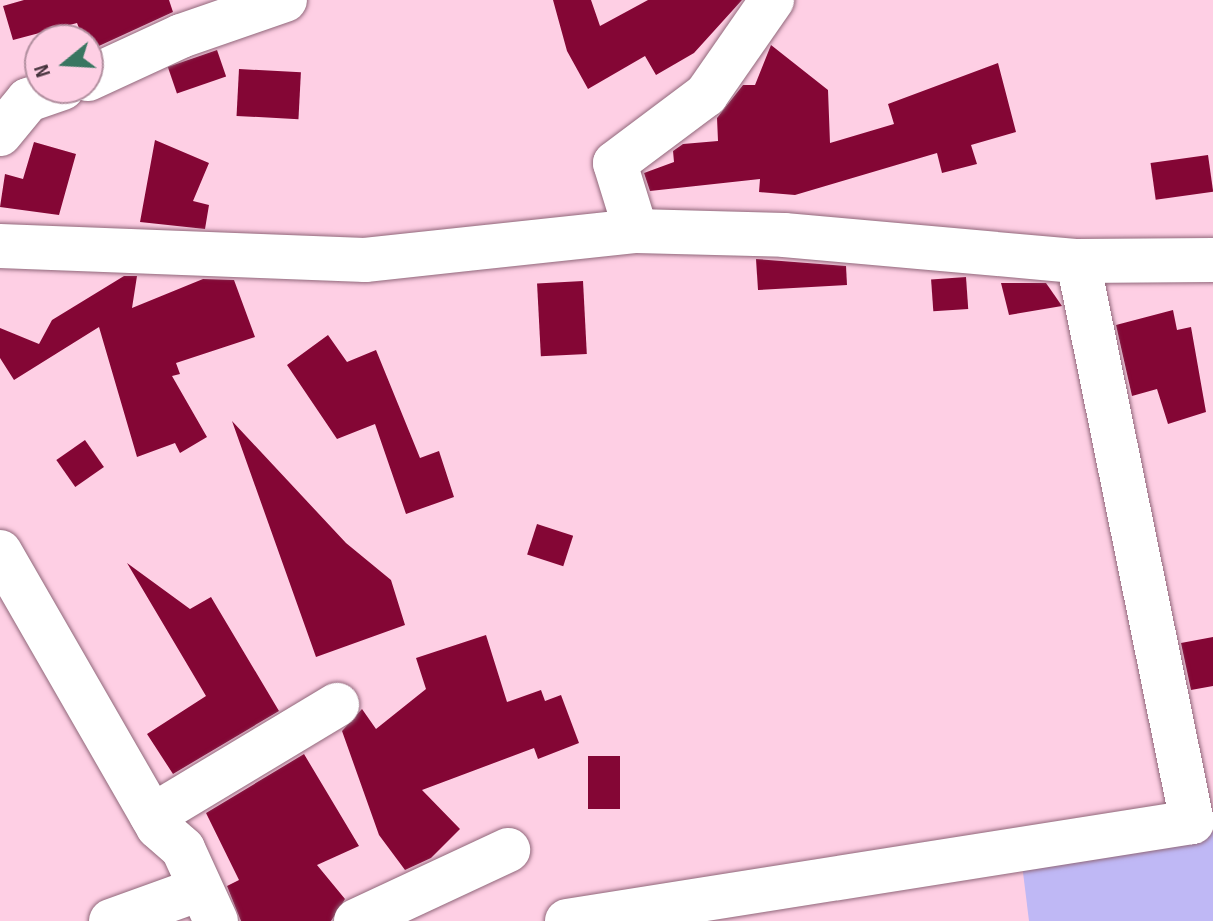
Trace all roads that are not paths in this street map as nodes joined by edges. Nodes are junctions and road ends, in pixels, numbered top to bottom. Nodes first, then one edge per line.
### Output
1 (285, 0) edge
2 (772, 0) edge
3 (104, 72) edge
4 (24, 104) edge
5 (0, 134) edge
6 (636, 231) junction
7 (0, 246) edge
8 (1213, 260) edge
9 (1078, 261) junction
10 (0, 552) edge
11 (12, 610) edge
12 (337, 705) dead end
13 (152, 816) junction
14 (508, 850) dead end
15 (208, 905) edge
16 (111, 921) edge
17 (356, 921) edge
18 (567, 921) edge

1 - 3 street
2 - 6 street
4 - 5 street
6 - 7 street
6 - 9 street
8 - 9 street
9 - 18 street
10 - 11 street
11 - 13 street
12 - 13 street
13 - 15 street
14 - 17 street
15 - 16 street

